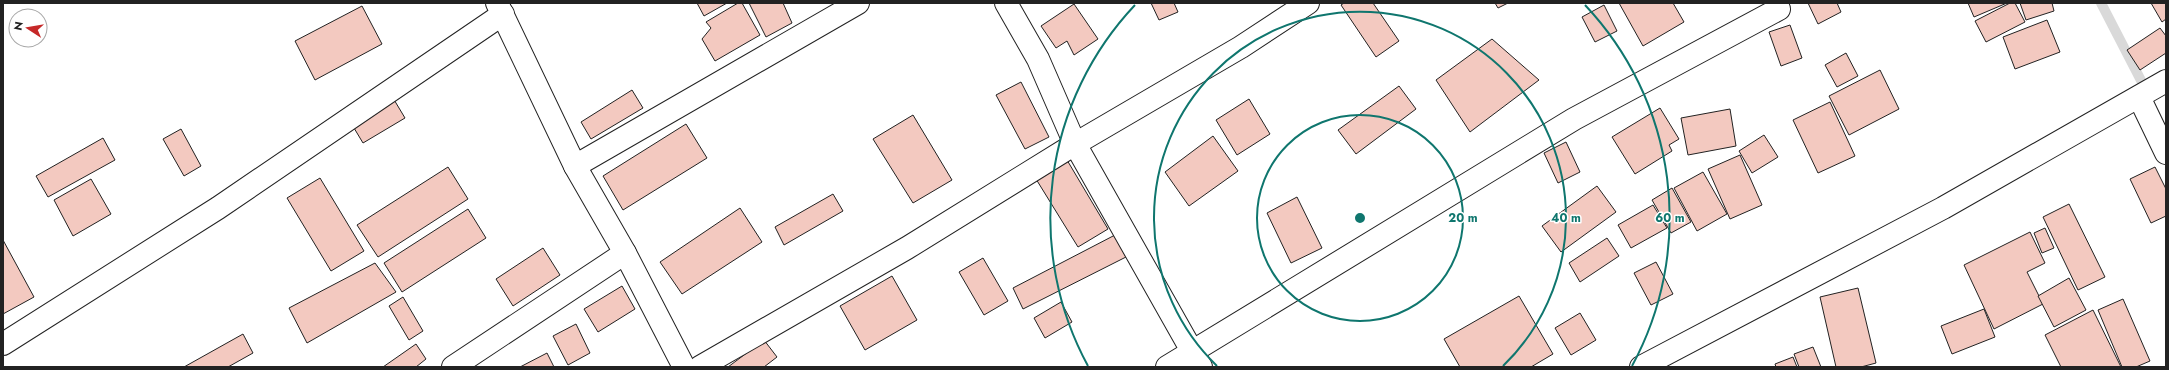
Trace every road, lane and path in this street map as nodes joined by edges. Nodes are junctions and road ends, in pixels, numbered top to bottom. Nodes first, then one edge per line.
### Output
1 (858, 3) edge
2 (1006, 3) edge
3 (1308, 3) edge
4 (500, 8) edge
5 (1779, 9) dead end
6 (2166, 81) edge
7 (2139, 97) junction
8 (1075, 144) junction
9 (2166, 153) edge
10 (575, 166) junction
11 (625, 253) junction
12 (3, 344) edge
13 (1197, 359) edge
14 (453, 367) edge
15 (684, 367) edge
16 (700, 367) edge
17 (1167, 367) edge
18 (1641, 367) edge

1 - 10 street
2 - 8 street
3 - 8 street
4 - 10 street
4 - 12 street
5 - 13 street
6 - 7 street
7 - 9 street
7 - 18 street
8 - 13 street
8 - 16 street
10 - 11 street
11 - 14 street
11 - 15 street
13 - 17 street

